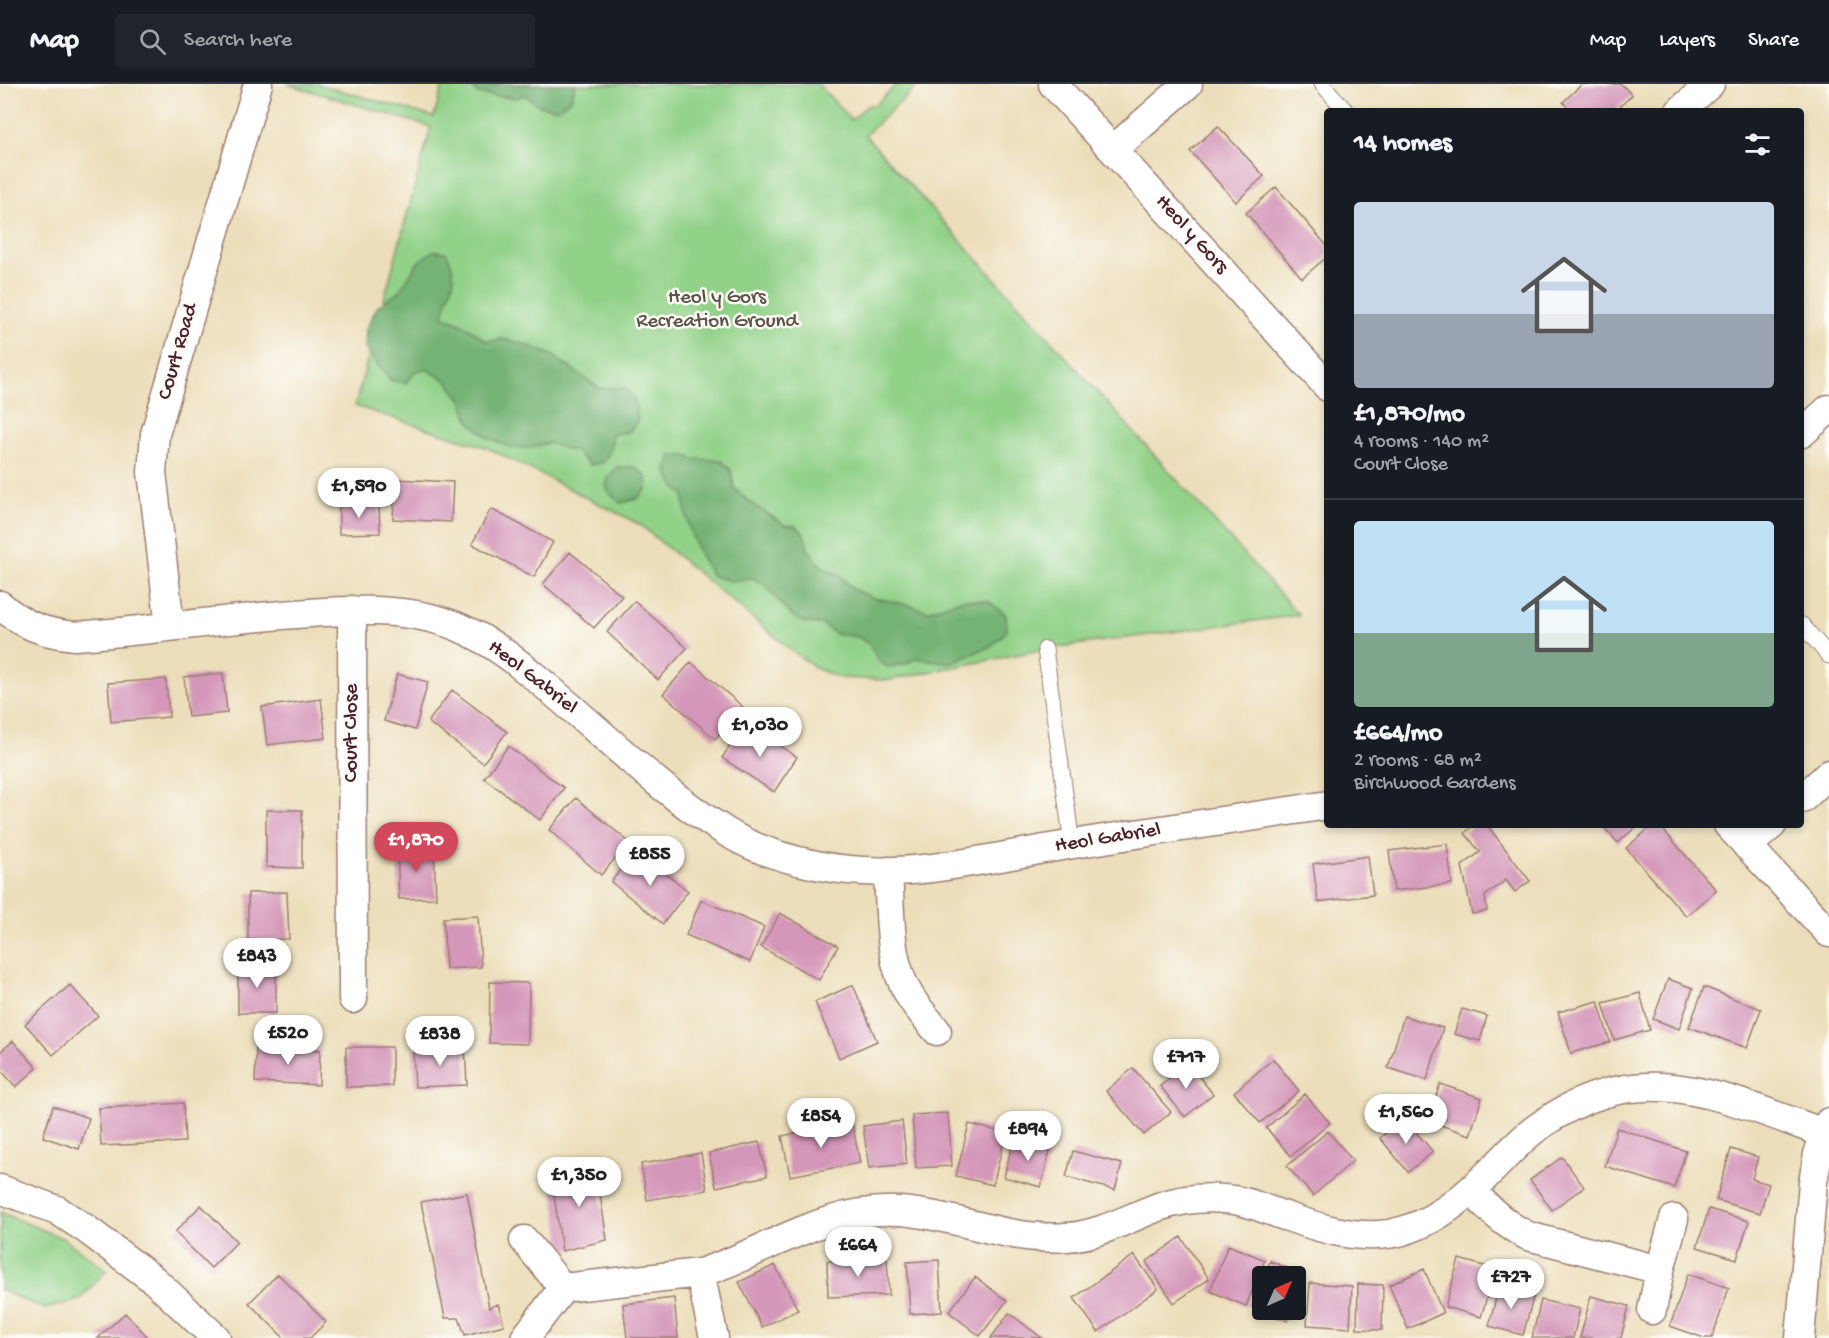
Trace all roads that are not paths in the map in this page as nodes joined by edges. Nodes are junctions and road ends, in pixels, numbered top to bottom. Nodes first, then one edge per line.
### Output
1 (258, 84) edge
2 (1053, 84) edge
3 (1188, 84) edge
4 (1322, 84) edge
5 (1710, 84) edge
6 (1343, 108) edge
7 (1683, 108) edge
8 (1114, 149) junction
9 (1324, 383) edge
10 (1829, 409) edge
11 (1804, 431) edge
12 (0, 605) edge
13 (352, 610) junction
14 (170, 626) junction
15 (1804, 627) edge
16 (1045, 649) dead end
17 (1829, 656) edge
18 (1829, 774) edge
19 (1804, 796) edge
20 (1324, 806) edge
21 (1731, 828) edge
22 (1768, 828) edge
23 (1072, 844) junction
24 (1747, 846) junction
25 (888, 871) junction
26 (1829, 933) edge
27 (353, 999) dead end
28 (937, 1030) dead end
29 (1827, 1128) edge
30 (0, 1189) edge
31 (1472, 1191) junction
32 (1674, 1219) dead end
33 (524, 1240) dead end
34 (1660, 1270) junction
35 (700, 1273) junction
36 (562, 1288) junction
37 (1652, 1310) dead end
38 (216, 1338) edge
39 (525, 1338) edge
40 (714, 1338) edge
41 (1800, 1338) edge

1 - 14 street, Court Road
2 - 8 street, Heol y Gors
3 - 8 street
4 - 6 lane
5 - 7 street
8 - 9 street, Heol y Gors
10 - 11 street
12 - 14 street, Heol Gabriel
13 - 14 street, Heol Gabriel
13 - 25 street, Heol Gabriel
13 - 27 street, Court Close
15 - 17 lane
16 - 23 lane
18 - 19 street
20 - 23 street, Heol Gabriel
21 - 24 street
22 - 24 street
23 - 25 street, Heol Gabriel
24 - 26 street
25 - 28 street
29 - 31 street
29 - 41 street
30 - 38 street
31 - 34 street
31 - 35 street
32 - 34 street
33 - 36 street
34 - 37 street
35 - 36 street
35 - 40 street
36 - 39 street

